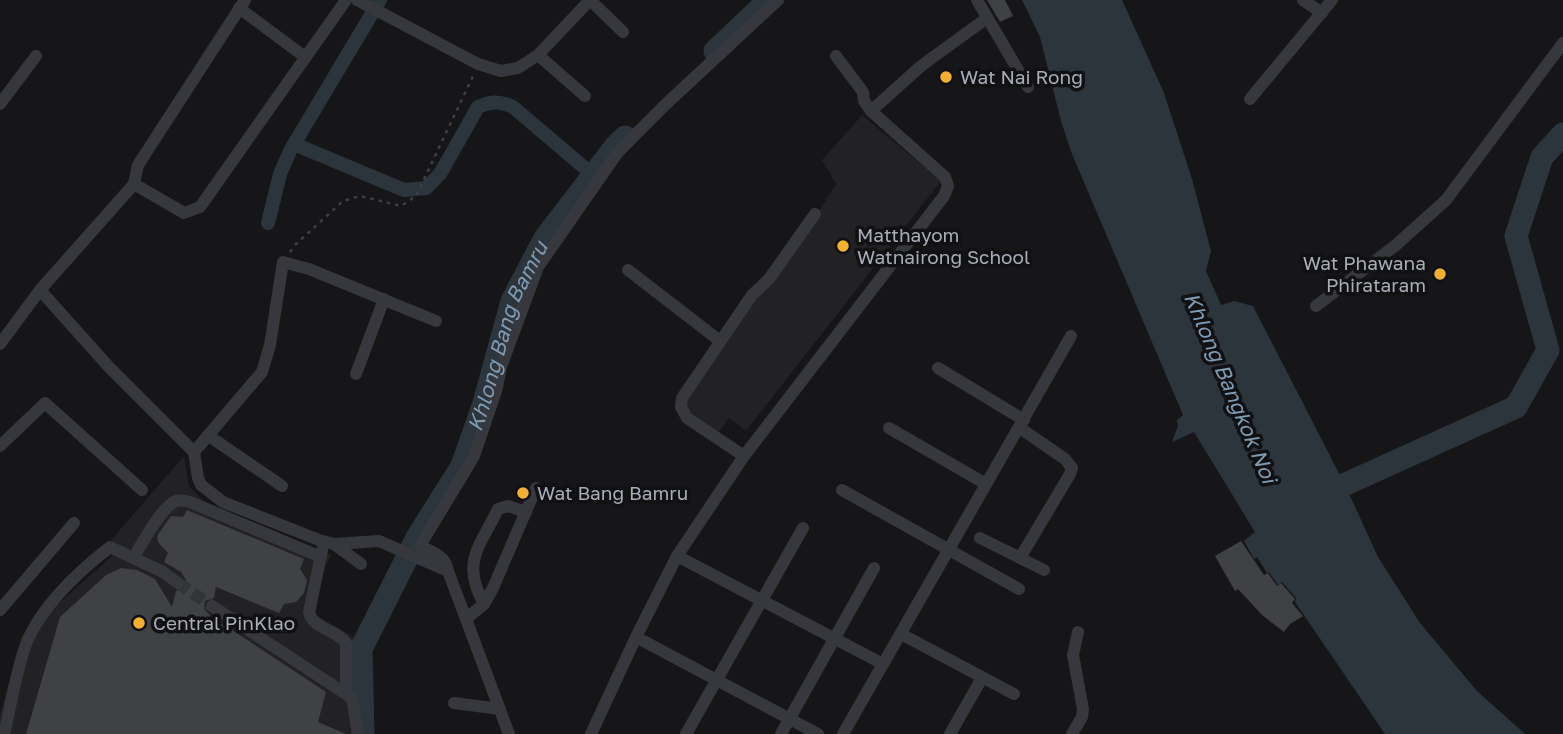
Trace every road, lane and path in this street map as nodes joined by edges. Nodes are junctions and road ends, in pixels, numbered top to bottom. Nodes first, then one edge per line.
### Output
1 (346, 0) edge
2 (358, 0) edge
3 (590, 0) edge
4 (778, 0) edge
5 (977, 0) edge
6 (1303, 0) edge
7 (1332, 0) edge
8 (242, 4) edge
9 (1322, 13) junction
10 (987, 18) junction
11 (623, 32) dead end
12 (1563, 43) edge
13 (538, 55) junction
14 (836, 55) dead end
15 (36, 56) dead end
16 (305, 57) junction
17 (478, 64) junction
18 (1028, 87) dead end
19 (585, 96) dead end
20 (1250, 99) dead end
21 (0, 104) edge
22 (871, 111) junction
23 (134, 184) junction
24 (815, 214) dead end
25 (283, 262) junction
26 (628, 270) dead end
27 (40, 290) junction
28 (384, 299) junction
29 (1316, 306) dead end
30 (436, 321) dead end
31 (1071, 337) dead end
32 (720, 341) junction
33 (0, 344) edge
34 (938, 368) dead end
35 (356, 374) dead end
36 (1022, 424) junction
37 (889, 428) dead end
38 (209, 436) junction
39 (0, 446) edge
40 (194, 452) junction
41 (744, 456) junction
42 (986, 484) junction
43 (282, 486) dead end
44 (536, 488) dead end
45 (142, 490) dead end
46 (842, 490) dead end
47 (526, 512) junction
48 (74, 523) dead end
49 (803, 528) dead end
50 (979, 538) dead end
51 (329, 543) junction
52 (950, 549) junction
53 (677, 556) junction
54 (321, 557) junction
55 (133, 558) junction
56 (1020, 558) junction
57 (361, 564) dead end
58 (874, 568) dead end
59 (446, 569) junction
60 (1044, 570) dead end
61 (178, 583) tunnel mouth
62 (1019, 589) dead end
63 (762, 601) junction
64 (484, 604) junction
65 (212, 606) tunnel mouth
66 (0, 610) edge
67 (467, 618) junction
68 (1079, 632) dead end
69 (901, 634) junction
70 (636, 637) junction
71 (834, 639) junction
72 (883, 664) junction
73 (982, 678) junction
74 (717, 680) junction
75 (346, 693) junction
76 (1014, 694) dead end
77 (454, 703) dead end
78 (500, 709) junction
79 (789, 719) junction
80 (1075, 733) edge
81 (4, 734) edge
82 (358, 734) edge
83 (509, 734) edge
84 (591, 734) edge
85 (686, 734) edge
86 (781, 734) edge
87 (818, 734) edge
88 (843, 734) edge
89 (950, 734) edge

1 - 16 street
2 - 17 street
3 - 11 street
3 - 13 street
4 - 59 street
5 - 10 street
6 - 9 street
7 - 9 street
8 - 16 street
8 - 23 street
9 - 20 street
10 - 18 street
10 - 22 street
12 - 29 street
13 - 17 street
13 - 19 street
14 - 22 street
15 - 21 street
16 - 23 street
17 - 25 path
22 - 41 street
23 - 27 street
24 - 32 street
25 - 28 street
25 - 38 street
26 - 32 street
27 - 33 street
27 - 40 street
28 - 30 street
28 - 35 street
31 - 36 street
32 - 41 street
34 - 36 street
36 - 42 street
36 - 56 street
37 - 42 street
38 - 40 street
38 - 43 street
39 - 45 street
40 - 51 street
41 - 53 street
42 - 52 street
44 - 47 street
46 - 52 street
47 - 64 street
47 - 64 street
48 - 66 street
49 - 63 street
50 - 56 street
51 - 54 street
51 - 57 street
51 - 59 street
52 - 62 street
52 - 69 street
53 - 63 street
53 - 70 street
54 - 55 street
54 - 75 street
55 - 61 street
55 - 81 street
56 - 60 street
58 - 71 street
59 - 67 street
63 - 71 street
63 - 74 street
64 - 67 street
65 - 75 street
67 - 78 street
68 - 80 street
69 - 72 street
69 - 73 street
70 - 74 street
70 - 84 street
71 - 72 street
71 - 79 street
72 - 88 street
73 - 76 street
73 - 89 street
74 - 79 street
74 - 85 street
75 - 82 street
77 - 78 street
78 - 83 street
79 - 86 street
79 - 87 street

